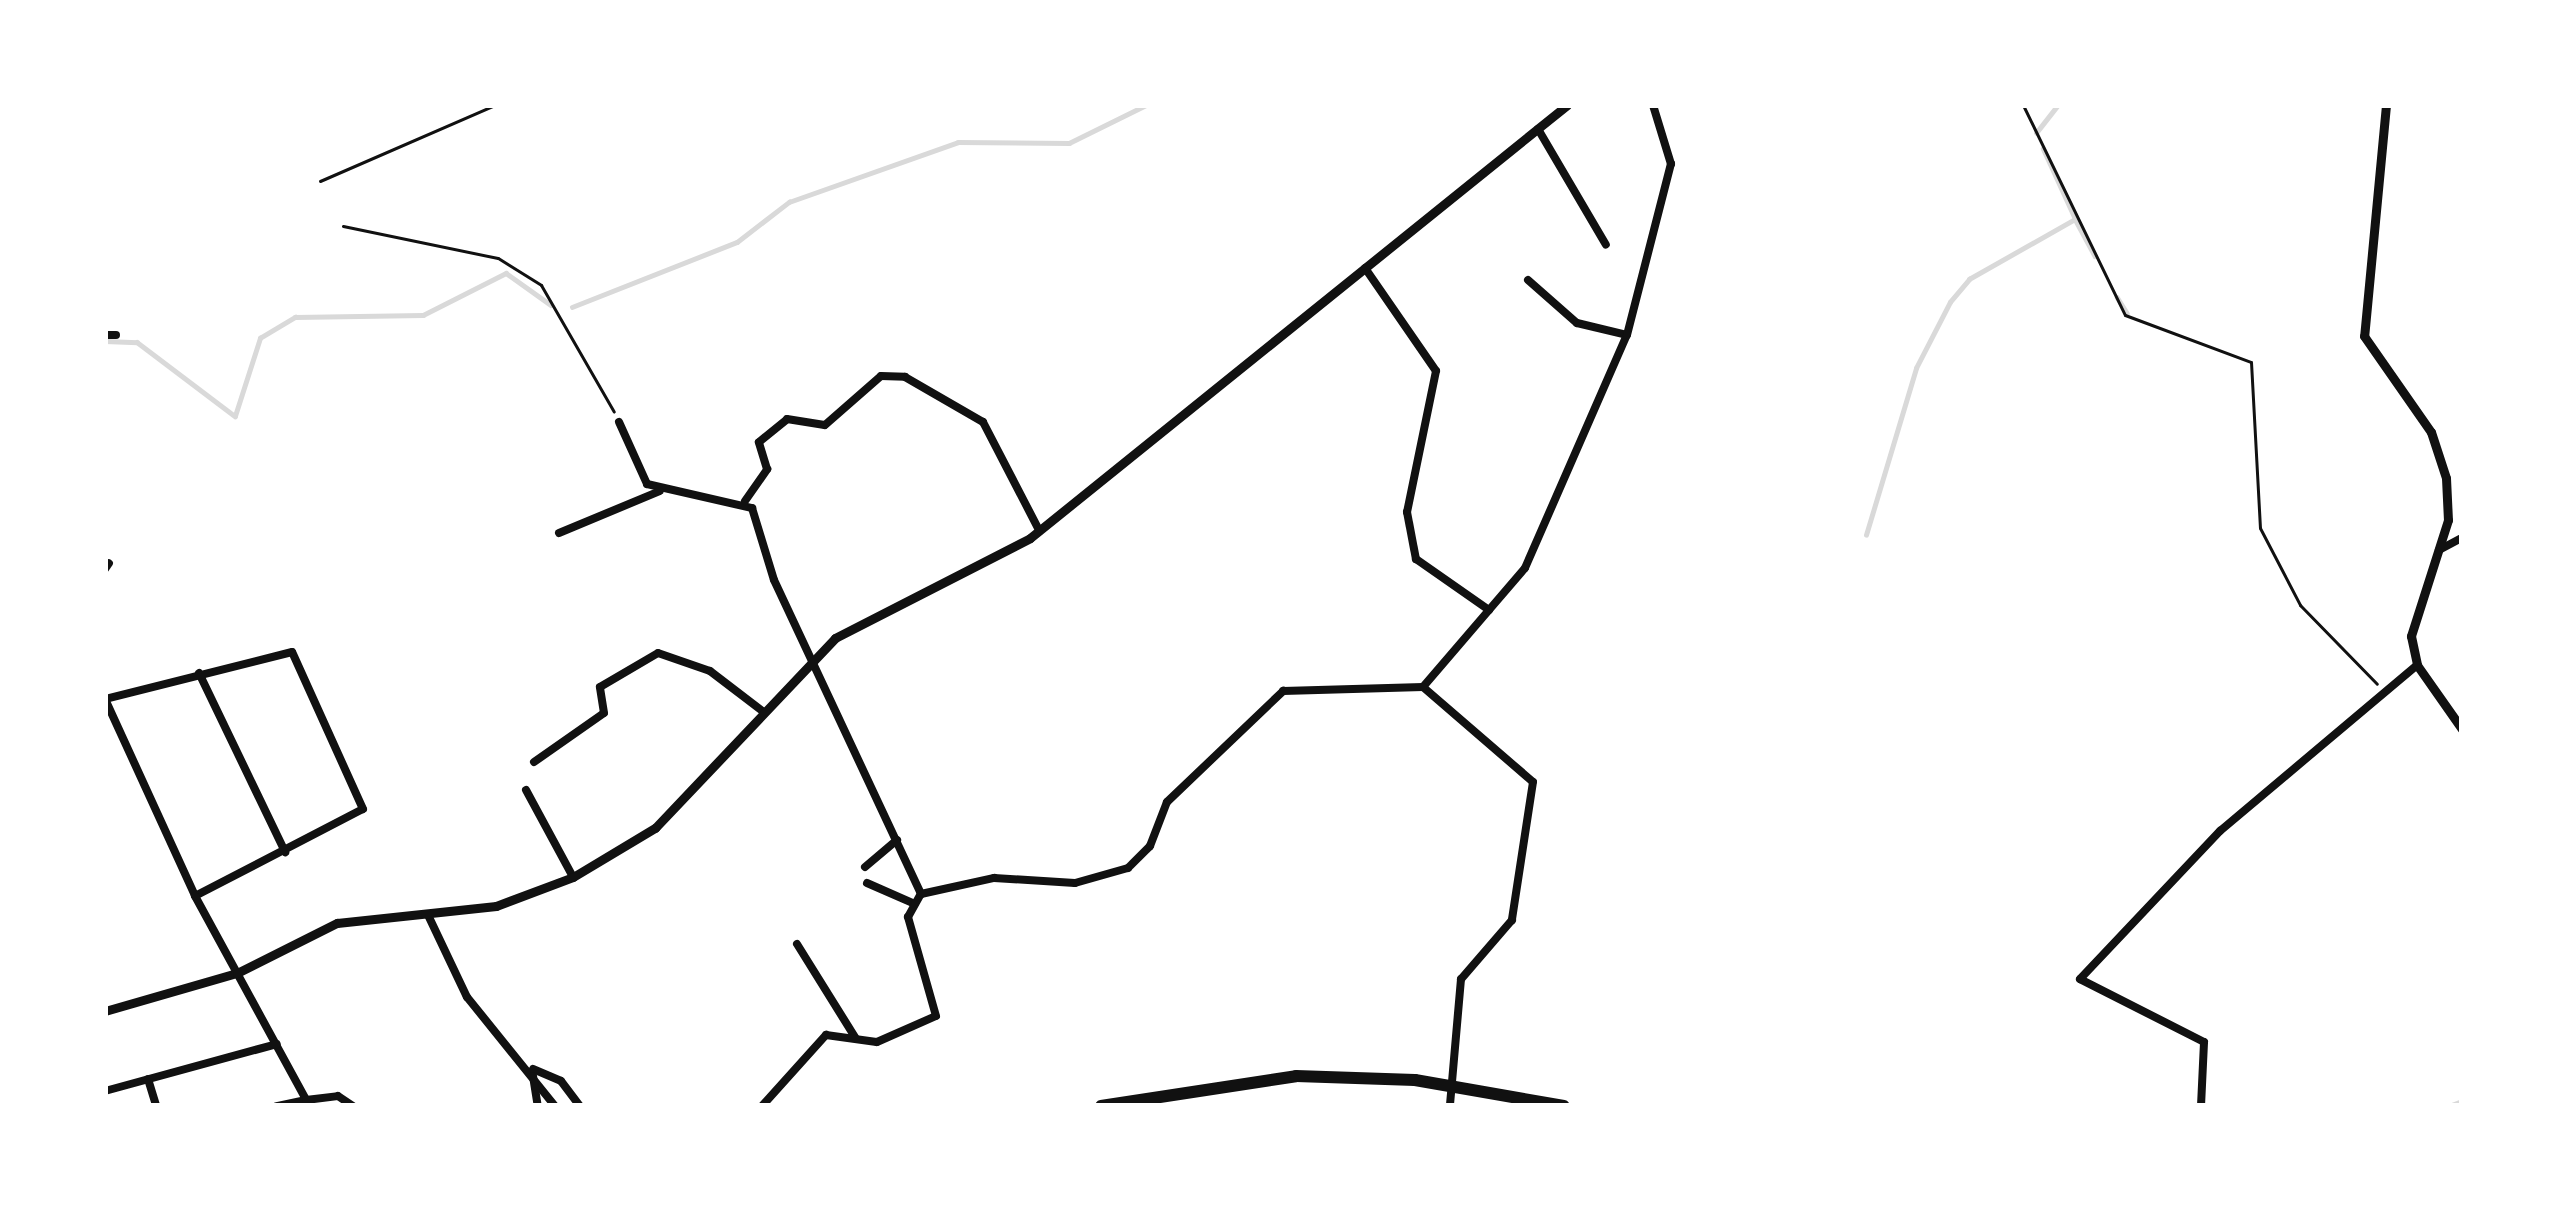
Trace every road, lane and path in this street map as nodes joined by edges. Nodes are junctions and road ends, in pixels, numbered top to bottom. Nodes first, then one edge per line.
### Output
1 (496, 105) edge
2 (1567, 105) edge
3 (1653, 105) edge
4 (2023, 105) edge
5 (2386, 105) edge
6 (1538, 129) junction
7 (320, 181) dead end
8 (343, 226) dead end
9 (1606, 245) dead end
10 (1365, 268) junction
11 (1528, 280) dead end
12 (1627, 334) junction
13 (619, 422) joint
14 (662, 491) junction
15 (745, 501) junction
16 (1039, 530) junction
17 (559, 533) dead end
18 (2462, 538) edge
19 (2438, 550) junction
20 (1489, 610) junction
21 (815, 656) junction
22 (2417, 665) junction
23 (199, 674) junction
24 (1423, 687) junction
25 (2386, 690) junction
26 (766, 713) junction
27 (2462, 729) edge
28 (534, 762) dead end
29 (526, 790) dead end
30 (897, 840) junction
31 (286, 852) junction
32 (865, 867) dead end
33 (573, 877) junction
34 (867, 883) dead end
35 (921, 894) junction
36 (194, 896) junction
37 (915, 904) junction
38 (428, 915) junction
39 (797, 944) dead end
40 (237, 973) junction
41 (105, 1011) edge
42 (856, 1038) junction
43 (278, 1044) junction
44 (532, 1069) junction
45 (148, 1079) junction
46 (105, 1090) edge
47 (306, 1100) junction
48 (157, 1106) edge
49 (277, 1106) edge
50 (352, 1106) edge
51 (538, 1106) edge
52 (555, 1106) edge
53 (580, 1106) edge
54 (763, 1106) edge
55 (1101, 1106) edge
56 (1450, 1106) edge
57 (1564, 1106) edge
58 (2201, 1106) edge

1 - 7 path
2 - 6 street
3 - 12 street
4 - 25 path
5 - 19 street
6 - 9 street
6 - 10 street
8 - 13 path
10 - 16 street
10 - 20 street
11 - 12 street
12 - 20 street
13 - 14 street
14 - 15 street
14 - 17 street
15 - 16 street
15 - 21 street
16 - 21 street
18 - 19 street
19 - 22 street
20 - 24 street
21 - 26 street
21 - 30 street
22 - 25 street
22 - 27 street
23 - 31 street
23 - 31 street
23 - 36 street
24 - 35 street
24 - 56 street
25 - 58 street
26 - 28 street
26 - 33 street
29 - 33 street
30 - 32 street
30 - 35 street
31 - 36 street
33 - 38 street
34 - 37 street
35 - 37 street
36 - 40 street
37 - 42 street
38 - 40 street
38 - 44 street
39 - 42 street
40 - 41 street
40 - 43 street
42 - 54 street
43 - 45 street
43 - 47 street
44 - 51 street
44 - 52 street
44 - 53 street
45 - 46 street
45 - 48 street
47 - 49 street
47 - 50 street
55 - 57 highway

